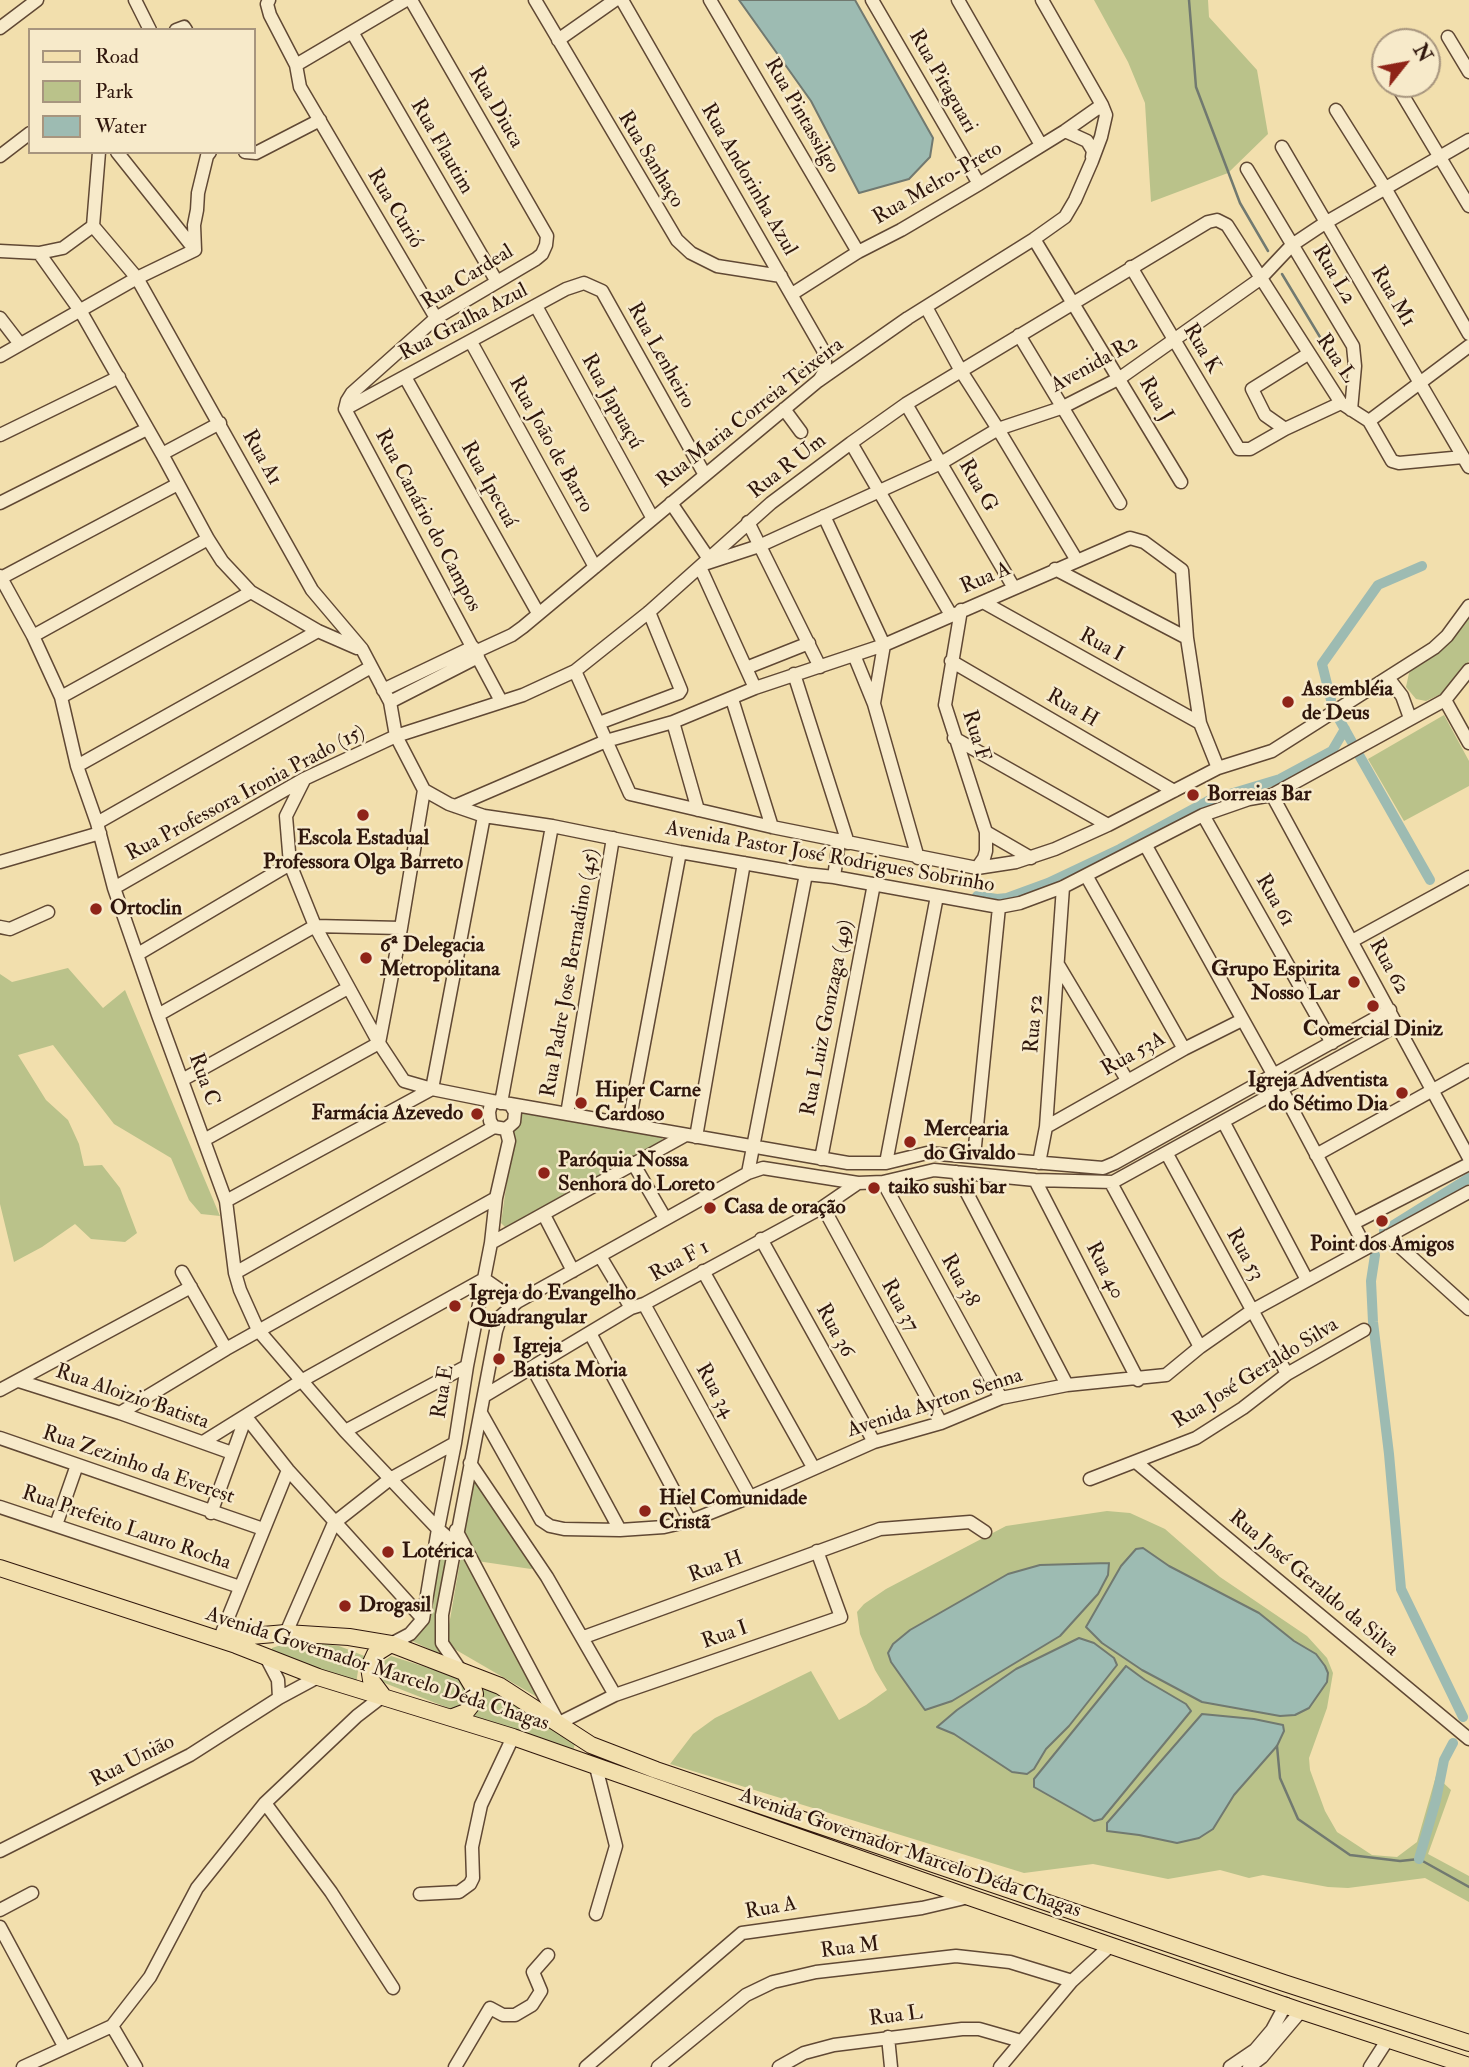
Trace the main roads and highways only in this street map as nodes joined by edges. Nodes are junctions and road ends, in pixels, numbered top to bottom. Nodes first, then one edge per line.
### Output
1 (0, 1568) edge
2 (190, 1630) junction
3 (317, 1636) junction
4 (391, 1644) junction
5 (267, 1659) junction
6 (463, 1671) junction
7 (383, 1696) junction
8 (453, 1717) junction
9 (1469, 2043) edge
10 (1469, 2066) edge

1 - 2 main road
2 - 3 main road, Avenida Governador Marcelo Déda Chagas
2 - 5 main road, Avenida Governador Marcelo Déda Chagas
3 - 4 main road, Avenida Governador Marcelo Déda Chagas
3 - 5 main road
4 - 6 main road, Avenida Governador Marcelo Déda Chagas
4 - 7 main road
5 - 7 main road, Avenida Governador Marcelo Déda Chagas
6 - 8 main road
6 - 9 main road, Avenida Governador Marcelo Déda Chagas
7 - 8 main road, Avenida Governador Marcelo Déda Chagas
8 - 10 main road, Avenida Governador Marcelo Déda Chagas

